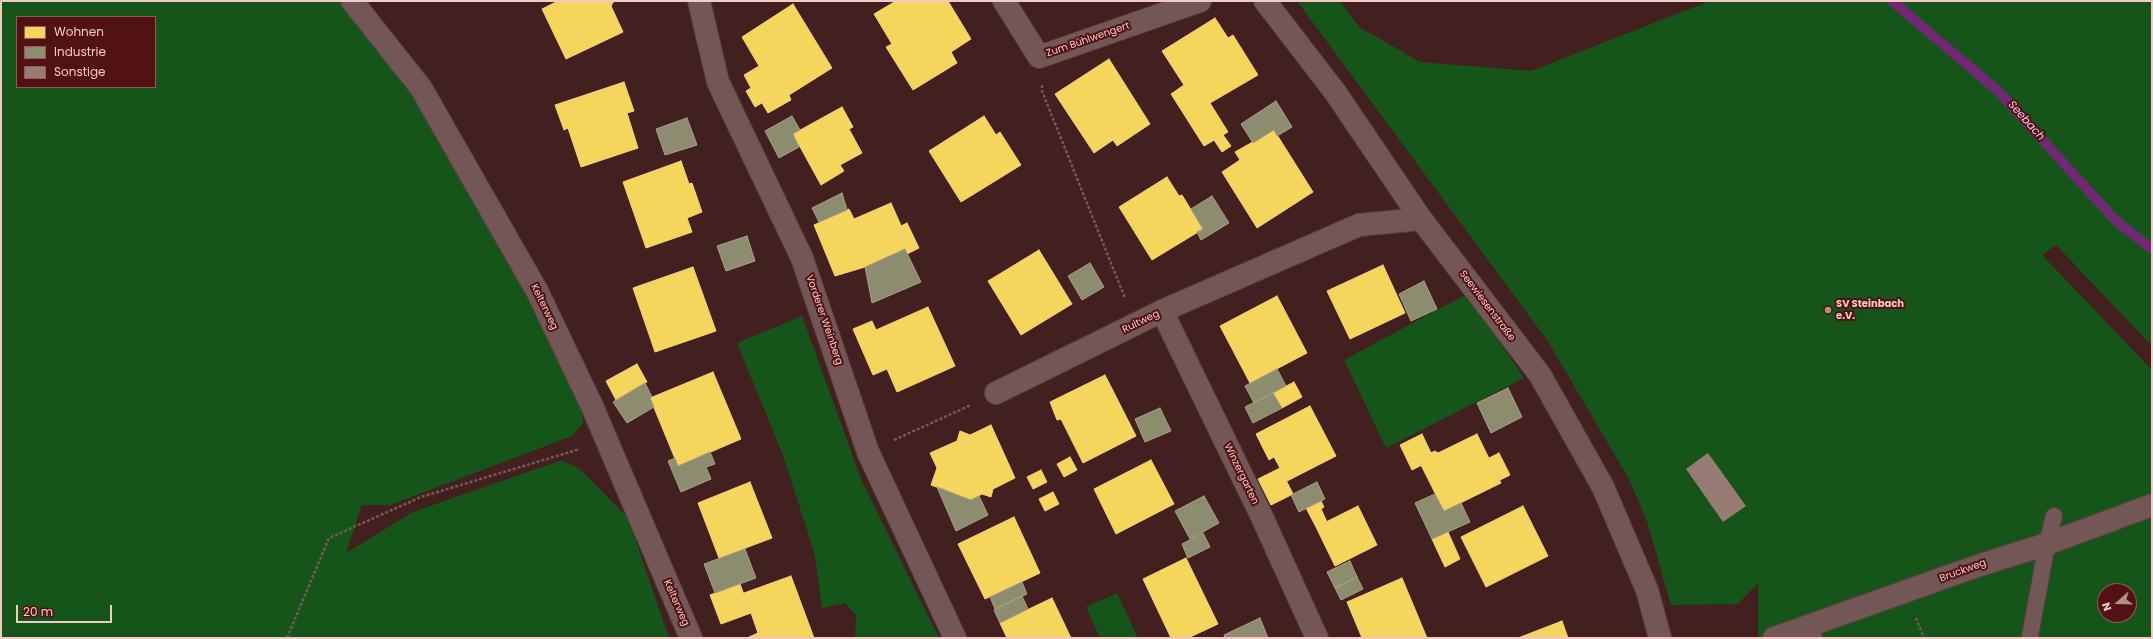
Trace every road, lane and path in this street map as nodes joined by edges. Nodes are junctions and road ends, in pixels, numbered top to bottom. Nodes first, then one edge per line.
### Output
1 (352, 1) edge
2 (699, 1) edge
3 (1004, 1) edge
4 (1265, 1) edge
5 (1186, 3) edge
6 (1039, 57) junction
7 (1421, 219) junction
8 (1162, 312) junction
9 (996, 393) joint
10 (608, 444) junction
11 (868, 452) junction
12 (2152, 505) edge
13 (2054, 516) dead end
14 (2046, 544) junction
15 (1915, 616) dead end
16 (1809, 633) edge
17 (2030, 636) dead end
18 (287, 638) edge
19 (691, 638) edge
20 (955, 638) edge
21 (1317, 638) edge
22 (1660, 638) edge
23 (1774, 638) edge
24 (1924, 638) edge

1 - 10 street, Kelterweg
2 - 11 street, Vorderer Weinberg
3 - 6 street, Zum Bühlwengert
4 - 7 street, Seewiesenstraße
5 - 6 street, Zum Bühlwengert
6 - 8 path
7 - 8 street, Ruitweg
7 - 22 street, Seewiesenstraße
8 - 9 street, Ruitweg
8 - 21 street, Winzergarten
9 - 11 path
10 - 18 path
10 - 19 street, Kelterweg
11 - 20 street, Vorderer Weinberg
12 - 14 street, Bruckweg
13 - 14 lane
14 - 16 street, Bruckweg
14 - 17 lane
15 - 24 path
16 - 23 street, Bruckweg

